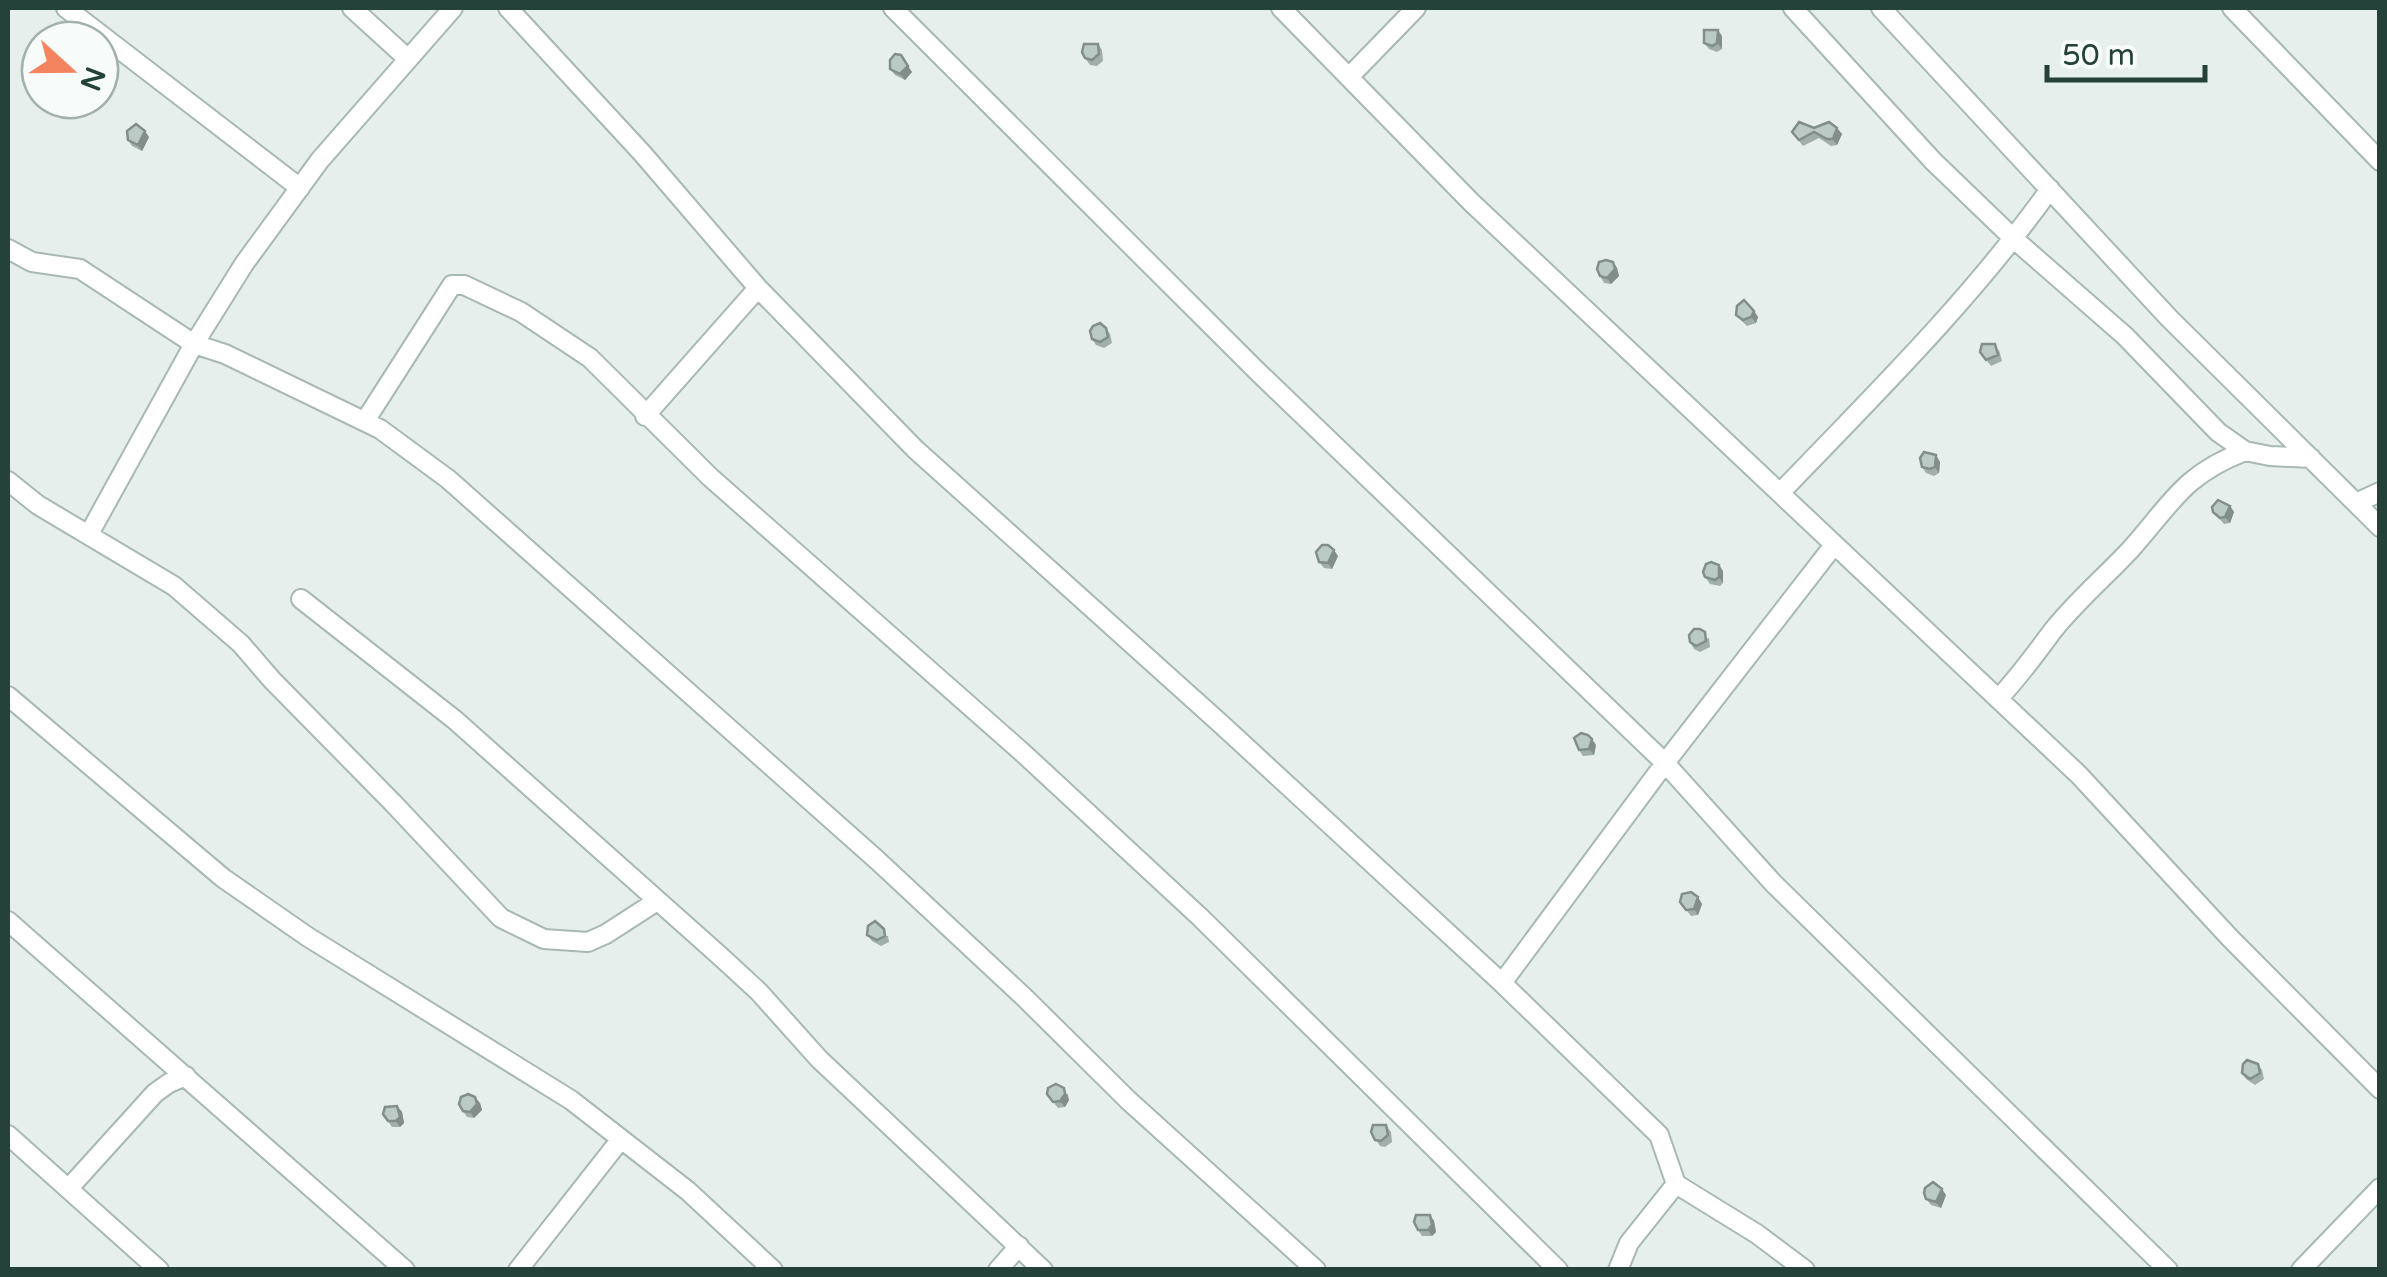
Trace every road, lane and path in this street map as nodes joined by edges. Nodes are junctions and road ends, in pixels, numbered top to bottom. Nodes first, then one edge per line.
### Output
1 (66, 8) edge
2 (352, 8) edge
3 (453, 8) edge
4 (508, 8) edge
5 (892, 8) edge
6 (1281, 8) edge
7 (1416, 8) edge
8 (1792, 8) edge
9 (1881, 8) edge
10 (2232, 8) edge
11 (408, 59) junction
12 (1349, 77) junction
13 (2380, 161) edge
14 (300, 188) junction
15 (2050, 189) junction
16 (2014, 239) junction
17 (8, 249) edge
18 (758, 288) junction
19 (194, 344) junction
20 (645, 416) junction
21 (365, 421) junction
22 (2245, 450) junction
23 (2311, 458) junction
24 (8, 482) edge
25 (2380, 492) edge
26 (1780, 493) junction
27 (2356, 503) junction
28 (2380, 528) edge
29 (89, 534) junction
30 (1834, 545) junction
31 (300, 598) dead end
32 (8, 696) edge
33 (1998, 699) junction
34 (1665, 763) junction
35 (657, 901) junction
36 (8, 921) edge
37 (1502, 983) junction
38 (186, 1076) junction
39 (2380, 1089) edge
40 (8, 1135) edge
41 (621, 1139) junction
42 (1676, 1184) junction
43 (69, 1188) junction
44 (2380, 1188) edge
45 (1019, 1246) junction
46 (522, 1268) edge
47 (158, 1270) edge
48 (404, 1270) edge
49 (774, 1270) edge
50 (998, 1270) edge
51 (1044, 1270) edge
52 (1316, 1270) edge
53 (1558, 1270) edge
54 (1618, 1270) edge
55 (1805, 1270) edge
56 (2168, 1270) edge
57 (2301, 1270) edge

1 - 14 street
2 - 11 street
3 - 11 street
4 - 18 street
5 - 34 street
6 - 12 street
7 - 12 street
8 - 16 street
9 - 15 street
10 - 13 street
11 - 14 street
12 - 26 street
14 - 19 street
15 - 16 street
15 - 23 street
16 - 22 street
16 - 26 street
17 - 19 street
18 - 20 street
18 - 37 street
19 - 21 street
19 - 29 street
20 - 21 street
20 - 53 street
21 - 52 street
22 - 23 street
22 - 33 street
23 - 27 street
24 - 29 street
25 - 27 street
26 - 30 street
27 - 28 street
29 - 35 street
30 - 33 street
30 - 34 street
31 - 35 street
32 - 41 street
33 - 39 street
34 - 37 street
34 - 56 street
35 - 45 street
36 - 38 street
37 - 42 street
38 - 43 street
38 - 48 street
40 - 43 street
41 - 46 street
41 - 49 street
42 - 54 street
42 - 55 street
43 - 47 street
44 - 57 street
45 - 50 street
45 - 51 street

